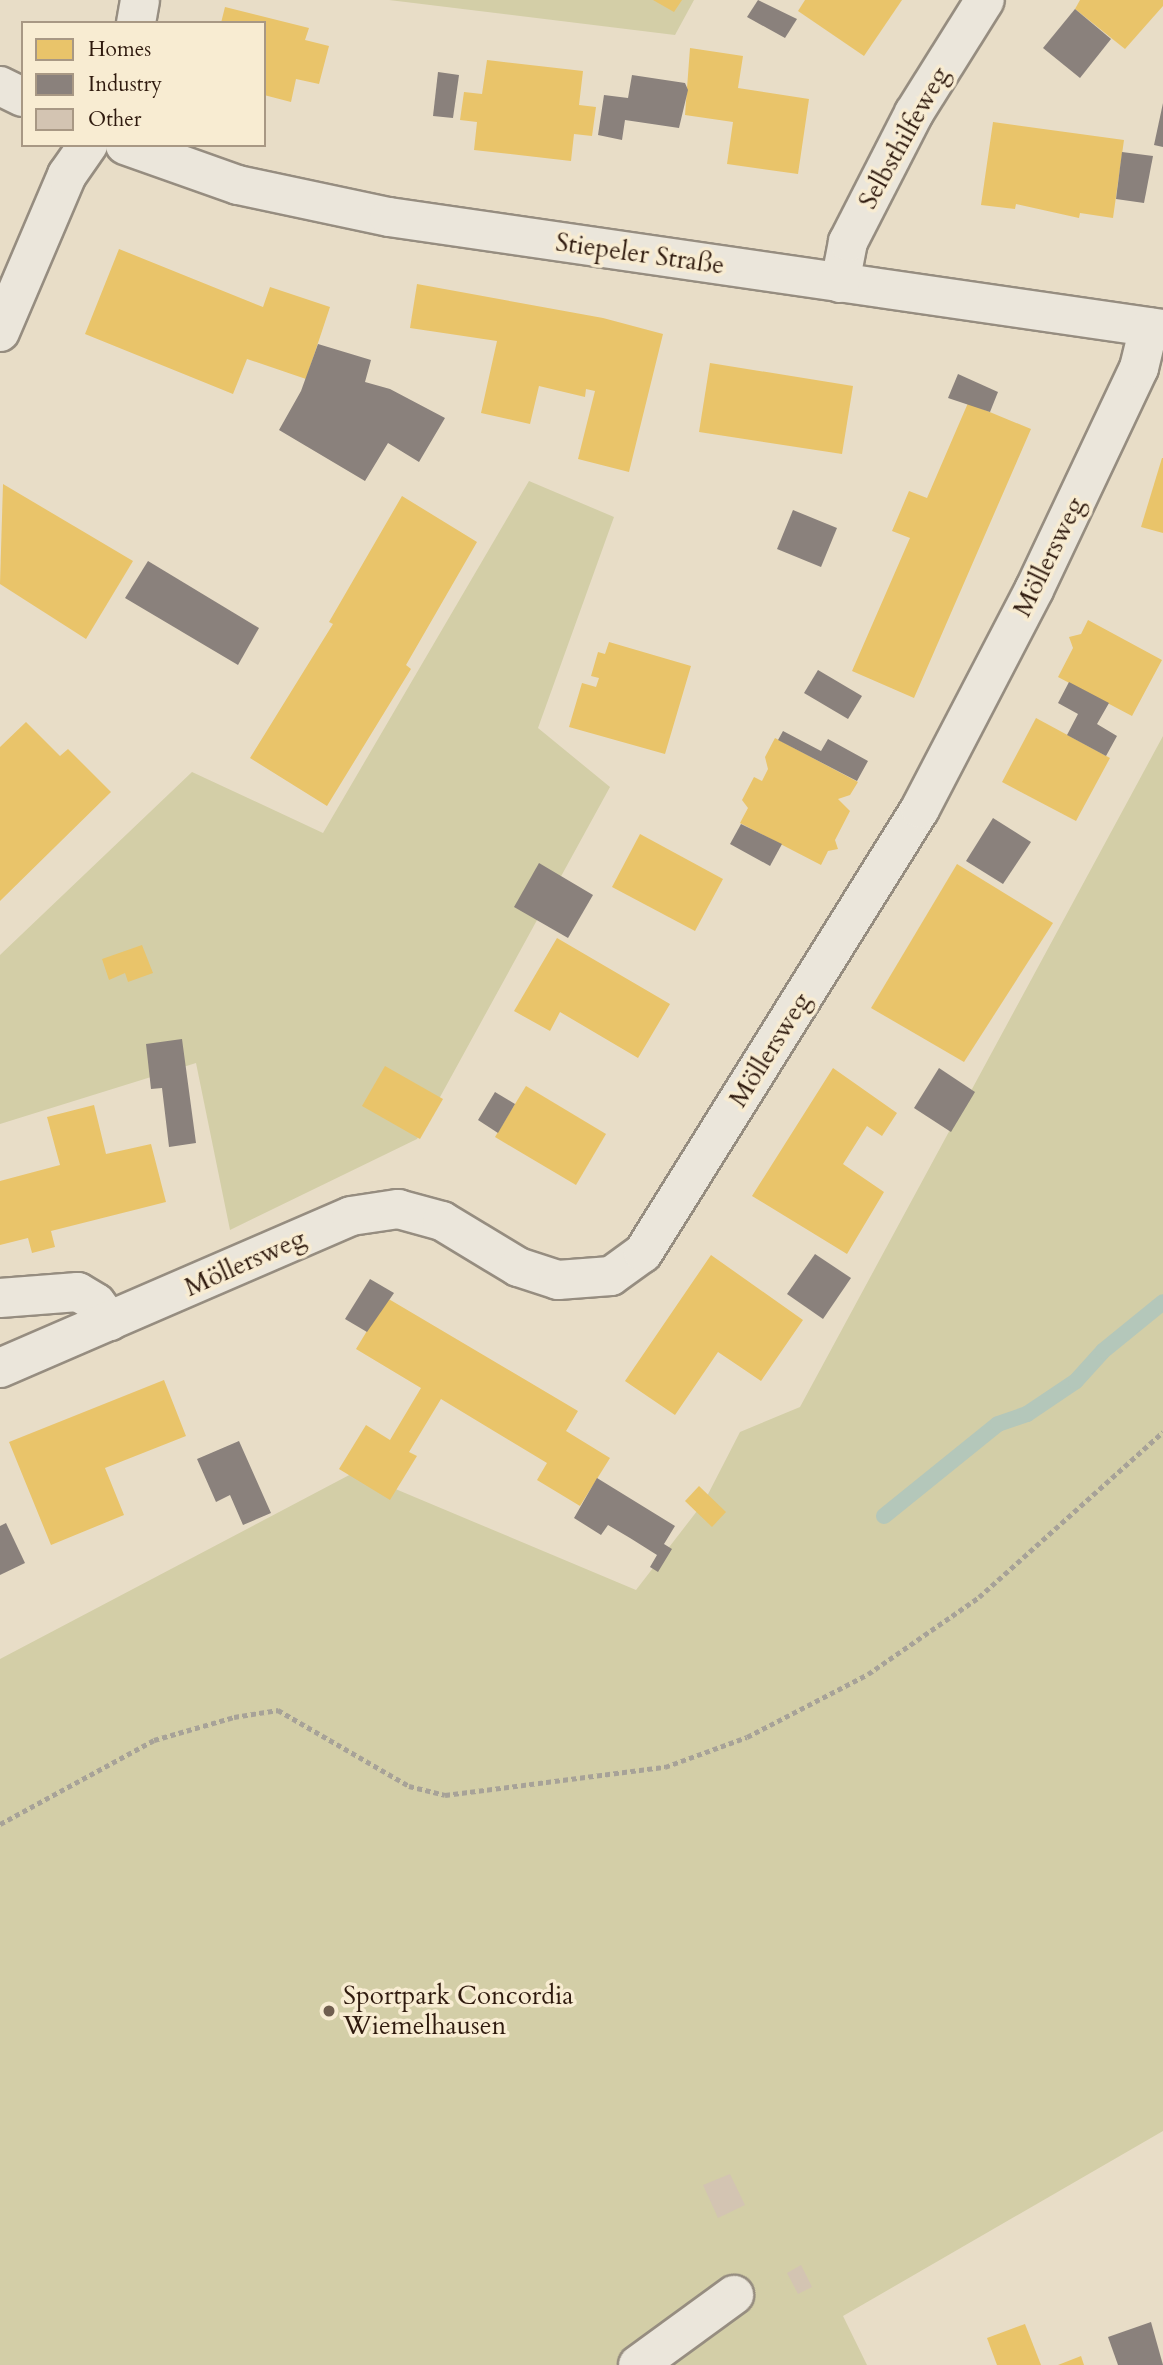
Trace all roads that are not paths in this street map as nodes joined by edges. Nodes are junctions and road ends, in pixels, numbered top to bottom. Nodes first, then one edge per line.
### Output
1 (140, 0) edge
2 (985, 0) edge
3 (136, 21) edge
4 (0, 86) edge
5 (21, 96) edge
6 (87, 147) edge
7 (131, 147) edge
8 (840, 283) junction
9 (1156, 328) edge
10 (0, 332) edge
11 (0, 1298) edge
12 (110, 1321) junction
13 (0, 1368) edge
14 (734, 2295) dead end
15 (638, 2365) edge

1 - 3 street
2 - 8 street, Selbsthilfeweg
4 - 5 street
6 - 10 street
7 - 8 street, Stiepeler Straße
8 - 9 street, Stiepeler Straße
9 - 12 street, Möllersweg
11 - 12 street
12 - 13 street, Möllersweg
14 - 15 street

